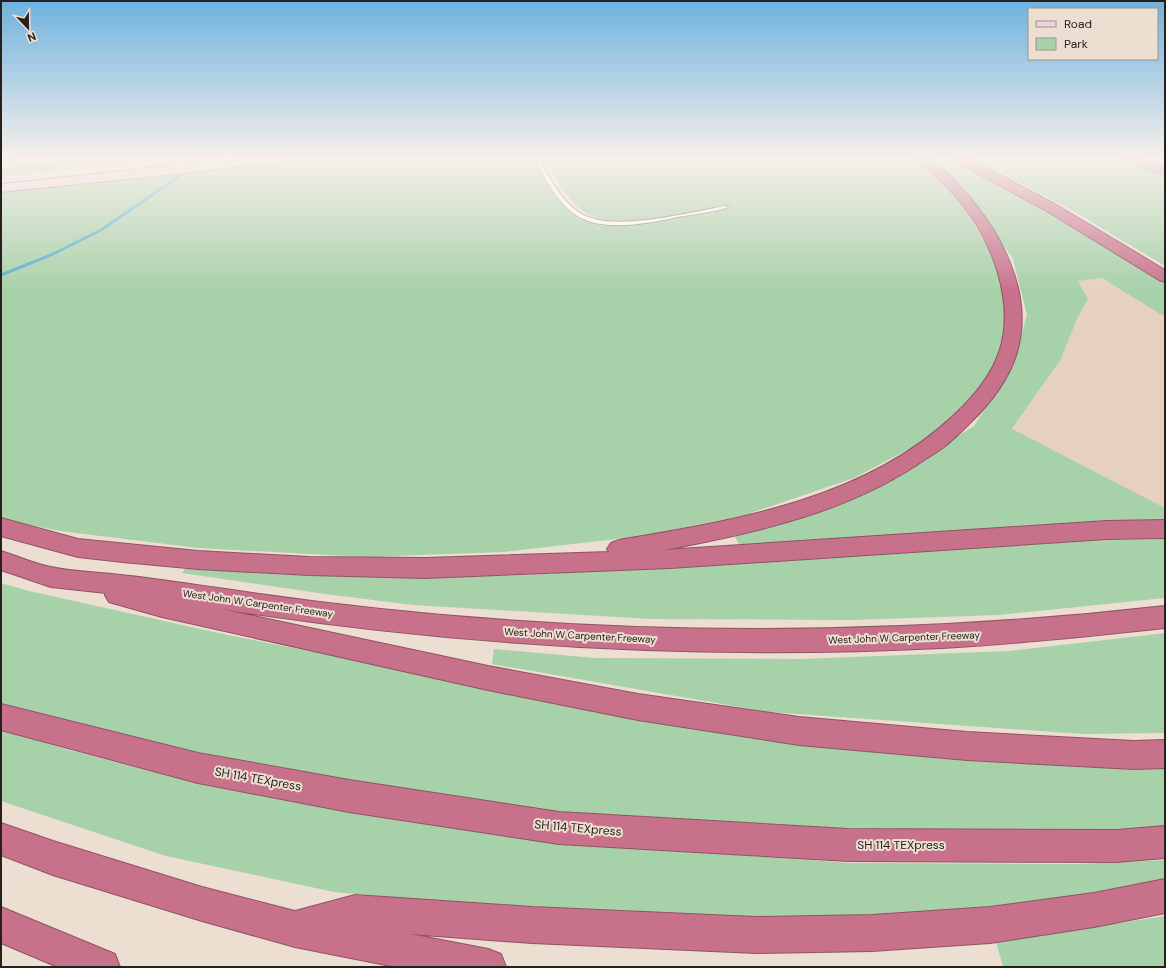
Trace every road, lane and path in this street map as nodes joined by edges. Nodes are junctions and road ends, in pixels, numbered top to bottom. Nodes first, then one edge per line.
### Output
1 (566, 202) edge
2 (967, 202) edge
3 (1040, 202) edge
4 (726, 207) dead end
5 (1165, 277) edge
6 (1, 527) edge
7 (1165, 529) edge
8 (1, 560) edge
9 (541, 563) junction
10 (52, 577) junction
11 (1165, 618) edge
12 (1, 717) edge
13 (1165, 754) edge
14 (1, 839) edge
15 (1165, 842) edge
16 (1165, 896) edge
17 (1, 925) edge
18 (295, 929) junction
19 (102, 967) edge
20 (488, 967) edge

1 - 4 lane
2 - 9 highway
3 - 5 highway
6 - 9 highway
7 - 9 highway
8 - 10 highway, West John W Carpenter Freeway
10 - 11 highway, West John W Carpenter Freeway
10 - 13 highway
12 - 15 highway, SH 114 TEXpress
14 - 18 highway
16 - 18 highway
17 - 19 highway
18 - 20 highway

